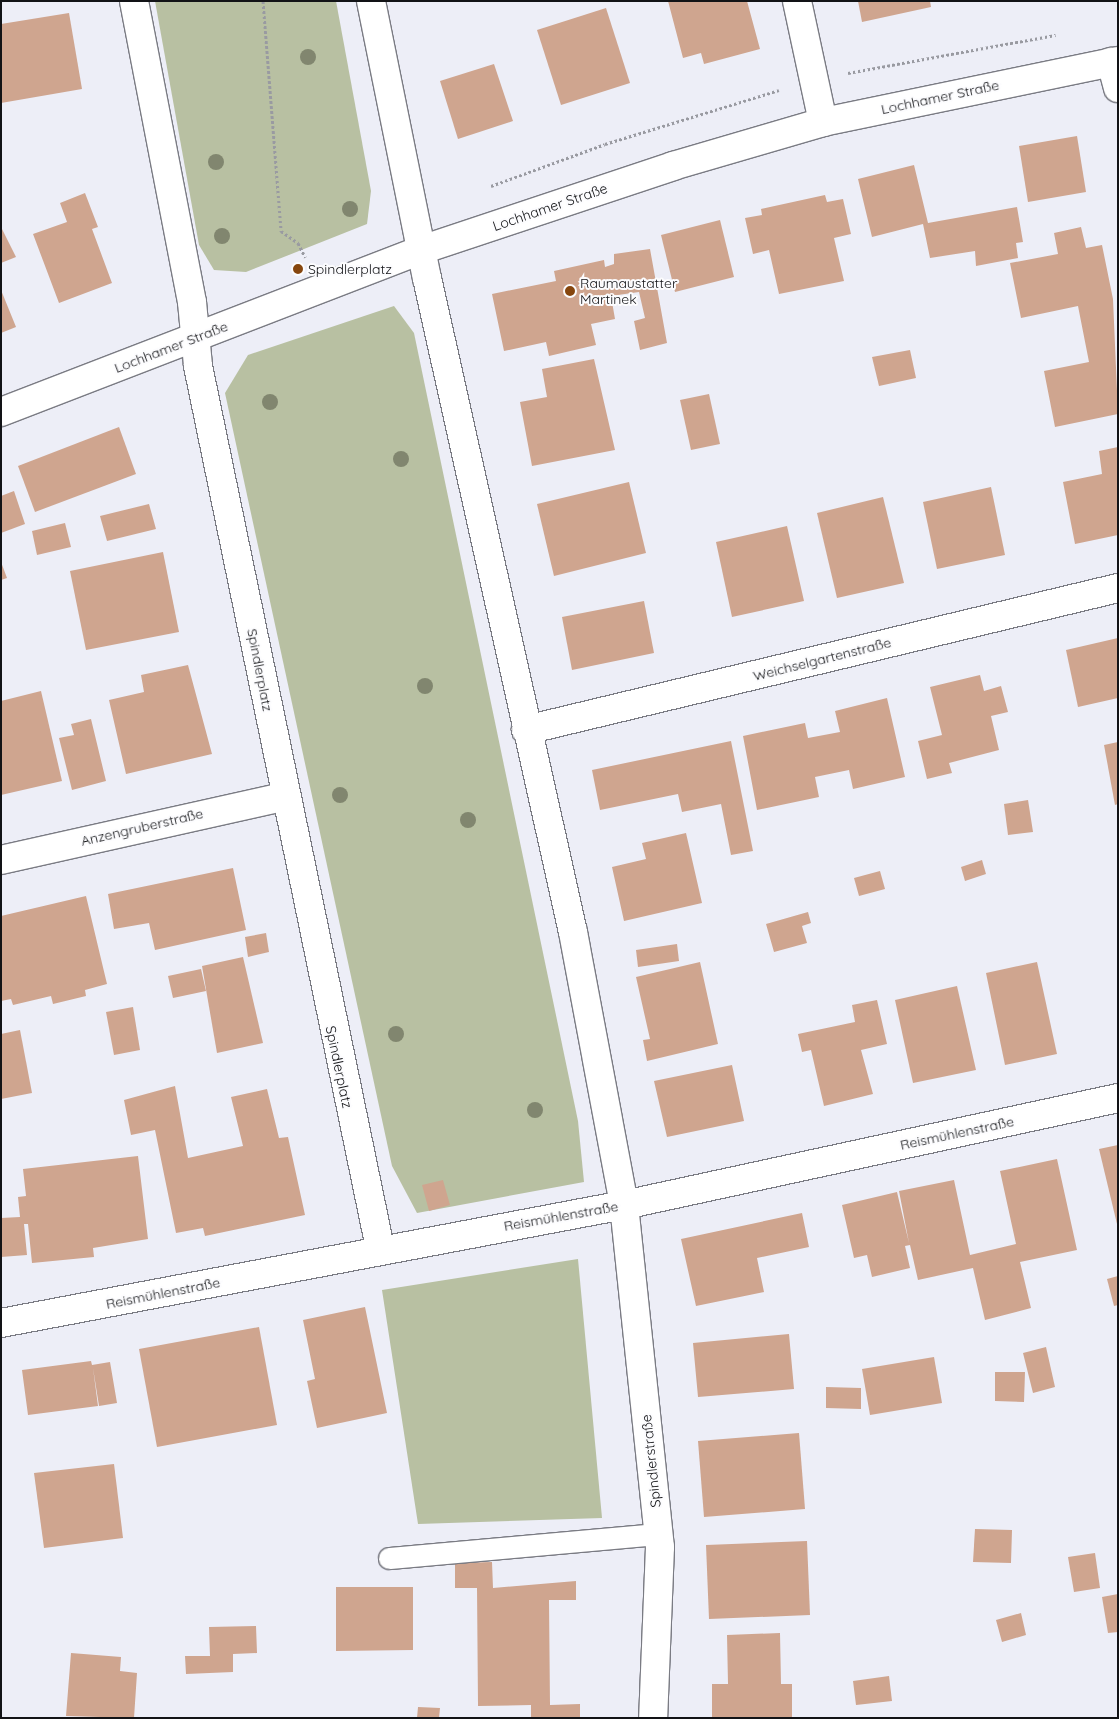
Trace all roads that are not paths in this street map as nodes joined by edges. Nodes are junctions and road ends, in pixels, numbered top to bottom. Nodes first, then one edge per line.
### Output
1 (134, 1) edge
2 (371, 1) edge
3 (798, 1) edge
4 (1114, 61) edge
5 (1118, 88) edge
6 (823, 122) junction
7 (422, 250) junction
8 (195, 337) junction
9 (1, 412) edge
10 (1118, 588) edge
11 (526, 730) junction
12 (283, 797) junction
13 (1, 860) edge
14 (1118, 1098) edge
15 (624, 1205) junction
16 (380, 1248) junction
17 (1, 1323) edge
18 (658, 1534) junction
19 (389, 1558) dead end
20 (653, 1718) edge

1 - 8 street, Spindlerplatz
2 - 7 street
3 - 6 street
4 - 5 street
4 - 6 street, Lochhamer Straße
6 - 7 street, Lochhamer Straße
7 - 8 street, Lochhamer Straße
7 - 11 street
8 - 9 street, Lochhamer Straße
8 - 12 street, Spindlerplatz
10 - 11 street, Weichselgartenstraße
11 - 15 street
12 - 13 street, Anzengruberstraße
12 - 16 street, Spindlerplatz
14 - 15 street, Reismühlenstraße
15 - 16 street, Reismühlenstraße
15 - 18 street, Spindlerstraße
16 - 17 street, Reismühlenstraße
18 - 19 lane
18 - 20 street, Spindlerstraße

